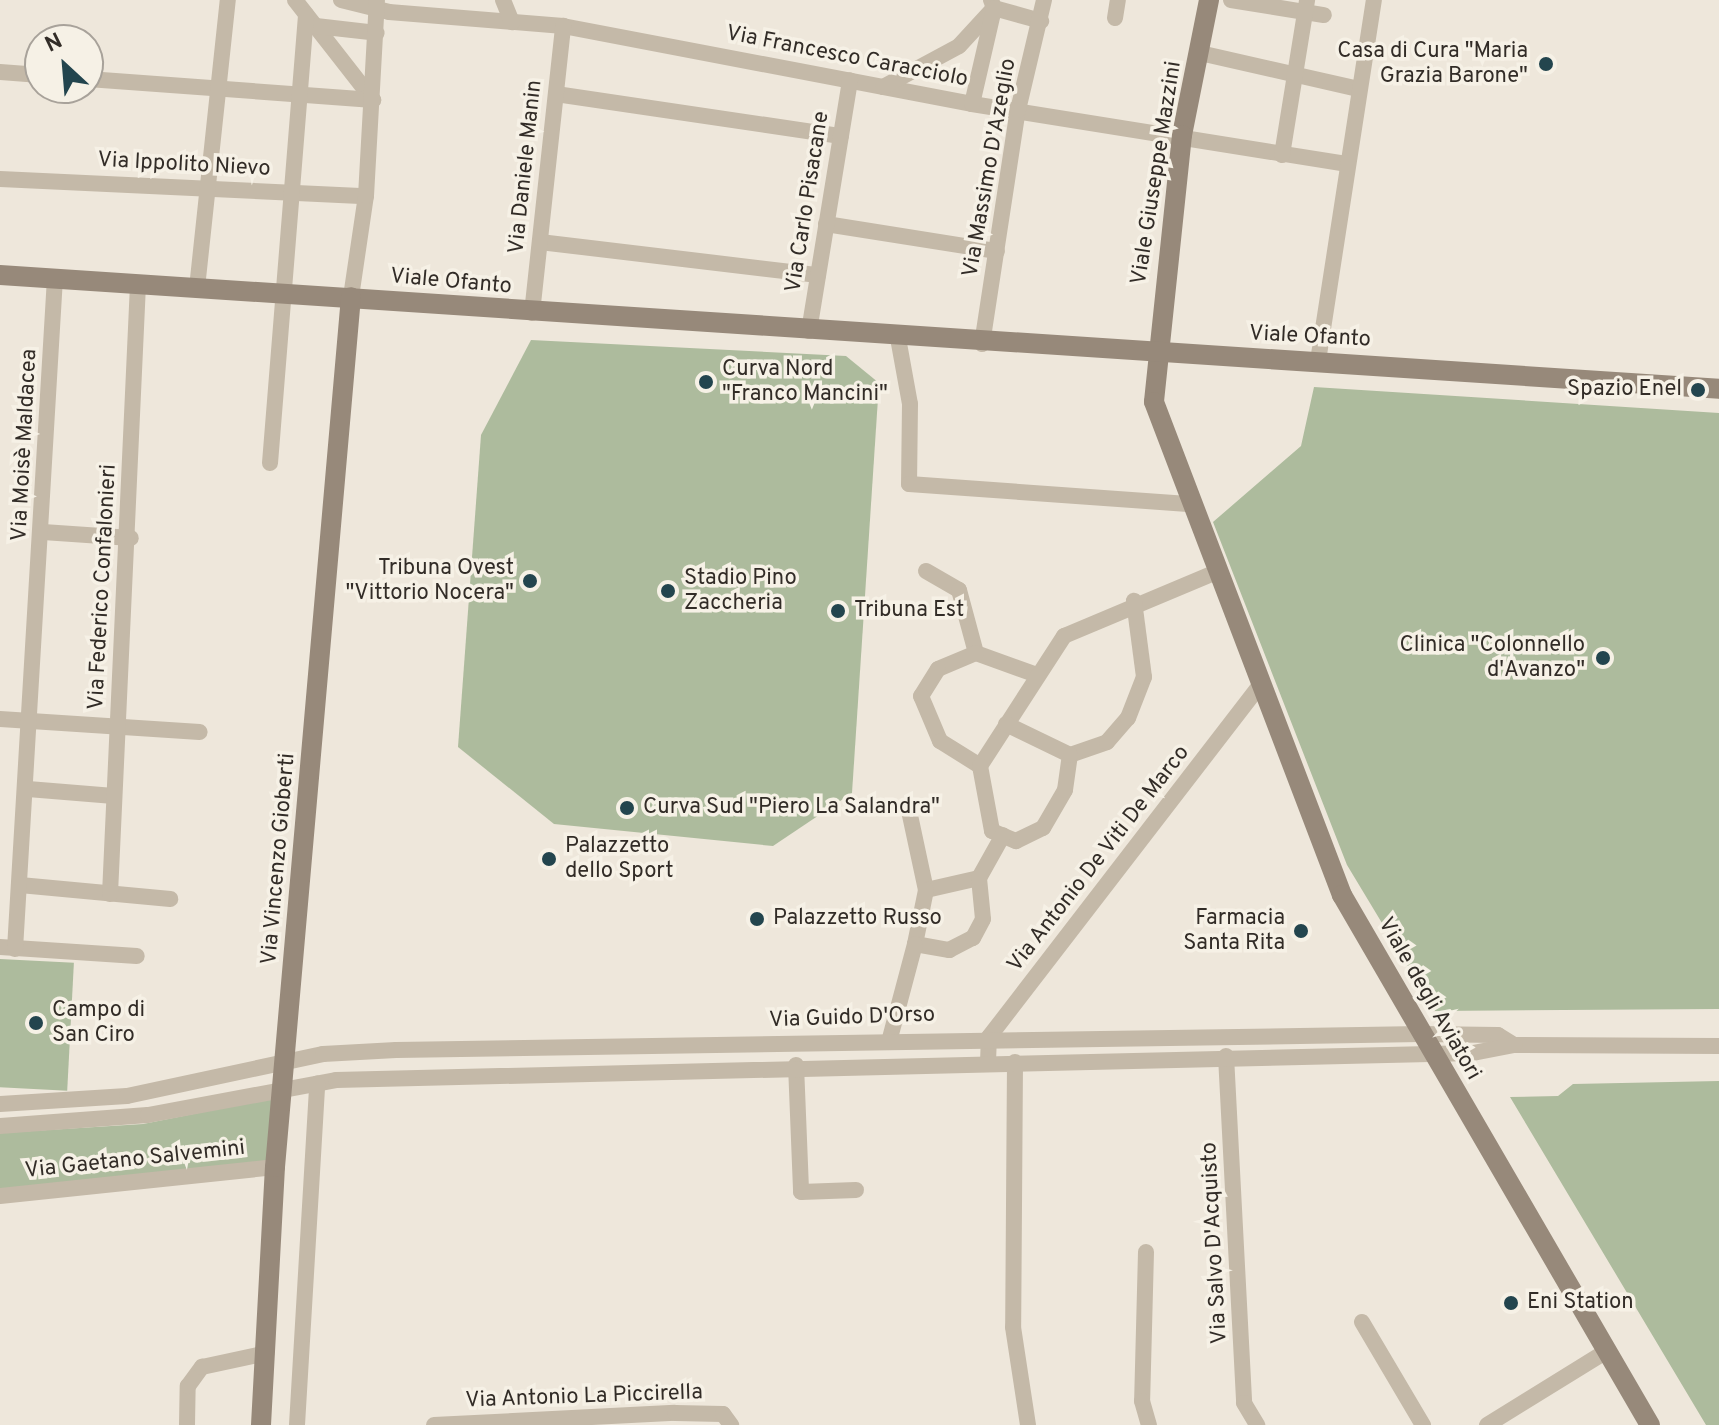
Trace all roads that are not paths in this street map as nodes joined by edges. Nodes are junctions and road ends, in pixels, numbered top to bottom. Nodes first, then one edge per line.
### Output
1 (228, 0) edge
2 (295, 0) edge
3 (341, 0) edge
4 (503, 0) edge
5 (1044, 0) edge
6 (1118, 0) edge
7 (1209, 0) edge
8 (1231, 0) edge
9 (1374, 0) edge
10 (993, 4) edge
11 (377, 5) edge
12 (1306, 6) edge
13 (1324, 15) dead end
14 (1115, 18) dead end
15 (311, 20) junction
16 (1041, 21) junction
17 (512, 22) junction
18 (563, 26) junction
19 (377, 33) junction
20 (1200, 53) junction
21 (0, 72) edge
22 (24, 74) edge
23 (1294, 76) junction
24 (104, 80) edge
25 (850, 80) junction
26 (883, 87) junction
27 (218, 89) junction
28 (1358, 89) junction
29 (297, 94) junction
30 (556, 94) junction
31 (373, 100) junction
32 (972, 104) junction
33 (1018, 110) junction
34 (1182, 135) junction
35 (841, 136) junction
36 (1282, 155) junction
37 (1346, 164) junction
38 (0, 179) edge
39 (206, 189) junction
40 (289, 192) junction
41 (366, 196) junction
42 (826, 224) junction
43 (540, 242) junction
44 (997, 251) junction
45 (0, 275) edge
46 (818, 275) junction
47 (55, 278) junction
48 (138, 284) junction
49 (197, 288) junction
50 (281, 294) junction
51 (351, 297) junction
52 (532, 313) junction
53 (809, 331) junction
54 (898, 338) junction
55 (982, 344) junction
56 (1153, 354) junction
57 (1318, 361) junction
58 (1719, 389) edge
59 (270, 463) dead end
60 (1191, 504) junction
61 (43, 532) junction
62 (131, 538) junction
63 (926, 571) dead end
64 (1216, 572) junction
65 (1134, 601) junction
66 (976, 653) junction
67 (1037, 675) junction
68 (1259, 687) junction
69 (0, 719) edge
70 (32, 723) junction
71 (1006, 724) junction
72 (117, 727) junction
73 (200, 732) dead end
74 (1070, 755) junction
75 (980, 766) junction
76 (28, 789) junction
77 (114, 796) junction
78 (908, 806) dead end
79 (1003, 835) junction
80 (979, 878) junction
81 (20, 885) junction
82 (926, 890) junction
83 (110, 894) junction
84 (170, 899) dead end
85 (915, 944) junction
86 (8, 948) edge
87 (137, 956) dead end
88 (1421, 1034) junction
89 (989, 1037) junction
90 (890, 1038) junction
91 (1514, 1045) junction
92 (1719, 1046) edge
93 (1432, 1053) junction
94 (1226, 1056) junction
95 (286, 1061) junction
96 (1015, 1062) junction
97 (988, 1063) junction
98 (796, 1065) junction
99 (317, 1084) junction
100 (284, 1090) junction
101 (0, 1104) edge
102 (0, 1126) edge
103 (275, 1167) junction
104 (856, 1190) dead end
105 (0, 1196) edge
106 (1146, 1252) dead end
107 (1362, 1322) dead end
108 (1607, 1351) junction
109 (267, 1353) junction
110 (187, 1425) edge
111 (261, 1425) edge
112 (297, 1425) edge
113 (434, 1425) edge
114 (731, 1425) edge
115 (1028, 1425) edge
116 (1149, 1425) edge
117 (1257, 1425) edge
118 (1423, 1425) edge
119 (1487, 1425) edge
120 (1650, 1425) edge

1 - 27 street
2 - 15 street
3 - 11 street, Via Francesco Caracciolo
4 - 17 street
5 - 16 street, Via Massimo D'Azeglio
6 - 14 street
7 - 20 main road, Viale Giuseppe Mazzini
8 - 12 street
9 - 28 street
10 - 16 street
10 - 26 street
10 - 32 street
11 - 17 street, Via Francesco Caracciolo
11 - 19 street
12 - 13 street
12 - 23 street
15 - 19 street
15 - 29 street
15 - 31 street
16 - 33 street, Via Massimo D'Azeglio
17 - 18 street, Via Francesco Caracciolo
18 - 25 street, Via Francesco Caracciolo
18 - 30 street, Via Daniele Manin
19 - 31 street
20 - 23 street
20 - 34 main road, Viale Giuseppe Mazzini
21 - 22 street
23 - 28 street
23 - 36 street
24 - 27 street
25 - 26 street, Via Francesco Caracciolo
25 - 35 street, Via Carlo Pisacane
26 - 32 street, Via Francesco Caracciolo
27 - 29 street
27 - 39 street
28 - 37 street
29 - 31 street
29 - 40 street
30 - 35 street
30 - 43 street, Via Daniele Manin
31 - 41 street
32 - 33 street, Via Francesco Caracciolo
33 - 34 street, Via Francesco Caracciolo
33 - 44 street, Via Massimo D'Azeglio
34 - 36 street, Via Francesco Caracciolo
34 - 56 main road, Viale Giuseppe Mazzini
35 - 42 street, Via Carlo Pisacane
36 - 37 street, Via Francesco Caracciolo
37 - 57 street
38 - 39 street, Via Ippolito Nievo
39 - 40 street, Via Ippolito Nievo
39 - 49 street
40 - 41 street, Via Ippolito Nievo
40 - 50 street
41 - 51 street
42 - 44 street
42 - 46 street, Via Carlo Pisacane
43 - 46 street
43 - 52 street, Via Daniele Manin
44 - 55 street, Via Massimo D'Azeglio
45 - 47 main road, Viale Ofanto
46 - 53 street, Via Carlo Pisacane
47 - 48 main road, Viale Ofanto
47 - 61 street, Via Moisè Maldacea
48 - 49 main road, Viale Ofanto
48 - 62 street, Via Federico Confalonieri
49 - 50 main road, Viale Ofanto
50 - 51 main road, Viale Ofanto
50 - 59 street
51 - 52 main road, Viale Ofanto
51 - 95 main road, Via Vincenzo Gioberti
52 - 53 main road, Viale Ofanto
53 - 54 main road, Viale Ofanto
54 - 55 main road, Viale Ofanto
54 - 60 street
55 - 56 main road, Viale Ofanto
56 - 57 main road, Viale Ofanto
56 - 60 main road, Viale degli Aviatori
57 - 58 main road, Viale Ofanto
60 - 64 main road, Viale degli Aviatori
61 - 62 street
61 - 70 street, Via Moisè Maldacea
62 - 72 street, Via Federico Confalonieri
63 - 66 street
64 - 65 street
64 - 68 main road, Viale degli Aviatori
65 - 67 street
65 - 74 street
66 - 67 street
66 - 75 street
67 - 71 street
68 - 88 main road, Viale degli Aviatori
68 - 89 street, Via Antonio De Viti De Marco
69 - 70 street
70 - 72 street
70 - 76 street, Via Moisè Maldacea
71 - 74 street
71 - 75 street
72 - 73 street
72 - 77 street, Via Federico Confalonieri
74 - 79 street
75 - 79 street
76 - 77 street
76 - 81 street, Via Moisè Maldacea
77 - 83 street, Via Federico Confalonieri
78 - 82 street
79 - 80 street
80 - 82 street
80 - 85 street
81 - 83 street
81 - 86 street, Via Moisè Maldacea
82 - 85 street
83 - 84 street
85 - 90 street
86 - 87 street
88 - 89 street, Via Guido D'Orso
88 - 91 street, Via Guido D'Orso
88 - 93 main road, Viale degli Aviatori
89 - 90 street, Via Guido D'Orso
89 - 97 street
90 - 95 street, Via Guido D'Orso
91 - 92 street
91 - 93 street, Via Guido D'Orso
93 - 94 street, Via Guido D'Orso
93 - 108 main road, Viale degli Aviatori
94 - 96 street, Via Guido D'Orso
94 - 117 street, Via Salvo D'Acquisto
95 - 100 main road, Via Vincenzo Gioberti
95 - 101 street
96 - 97 street, Via Guido D'Orso
96 - 115 street
97 - 98 street, Via Guido D'Orso
98 - 99 street, Via Guido D'Orso
98 - 104 street, Via Guido D'Orso
99 - 100 street, Via Guido D'Orso
99 - 112 street
100 - 102 street, Via Gaetano Salvemini
100 - 103 main road, Via Vincenzo Gioberti
103 - 105 street, Via Gaetano Salvemini
103 - 109 main road, Via Vincenzo Gioberti
106 - 116 street
107 - 118 street
108 - 119 street
108 - 120 main road, Viale degli Aviatori
109 - 110 street
109 - 111 main road, Via Vincenzo Gioberti
113 - 114 street, Via Antonio La Piccirella

